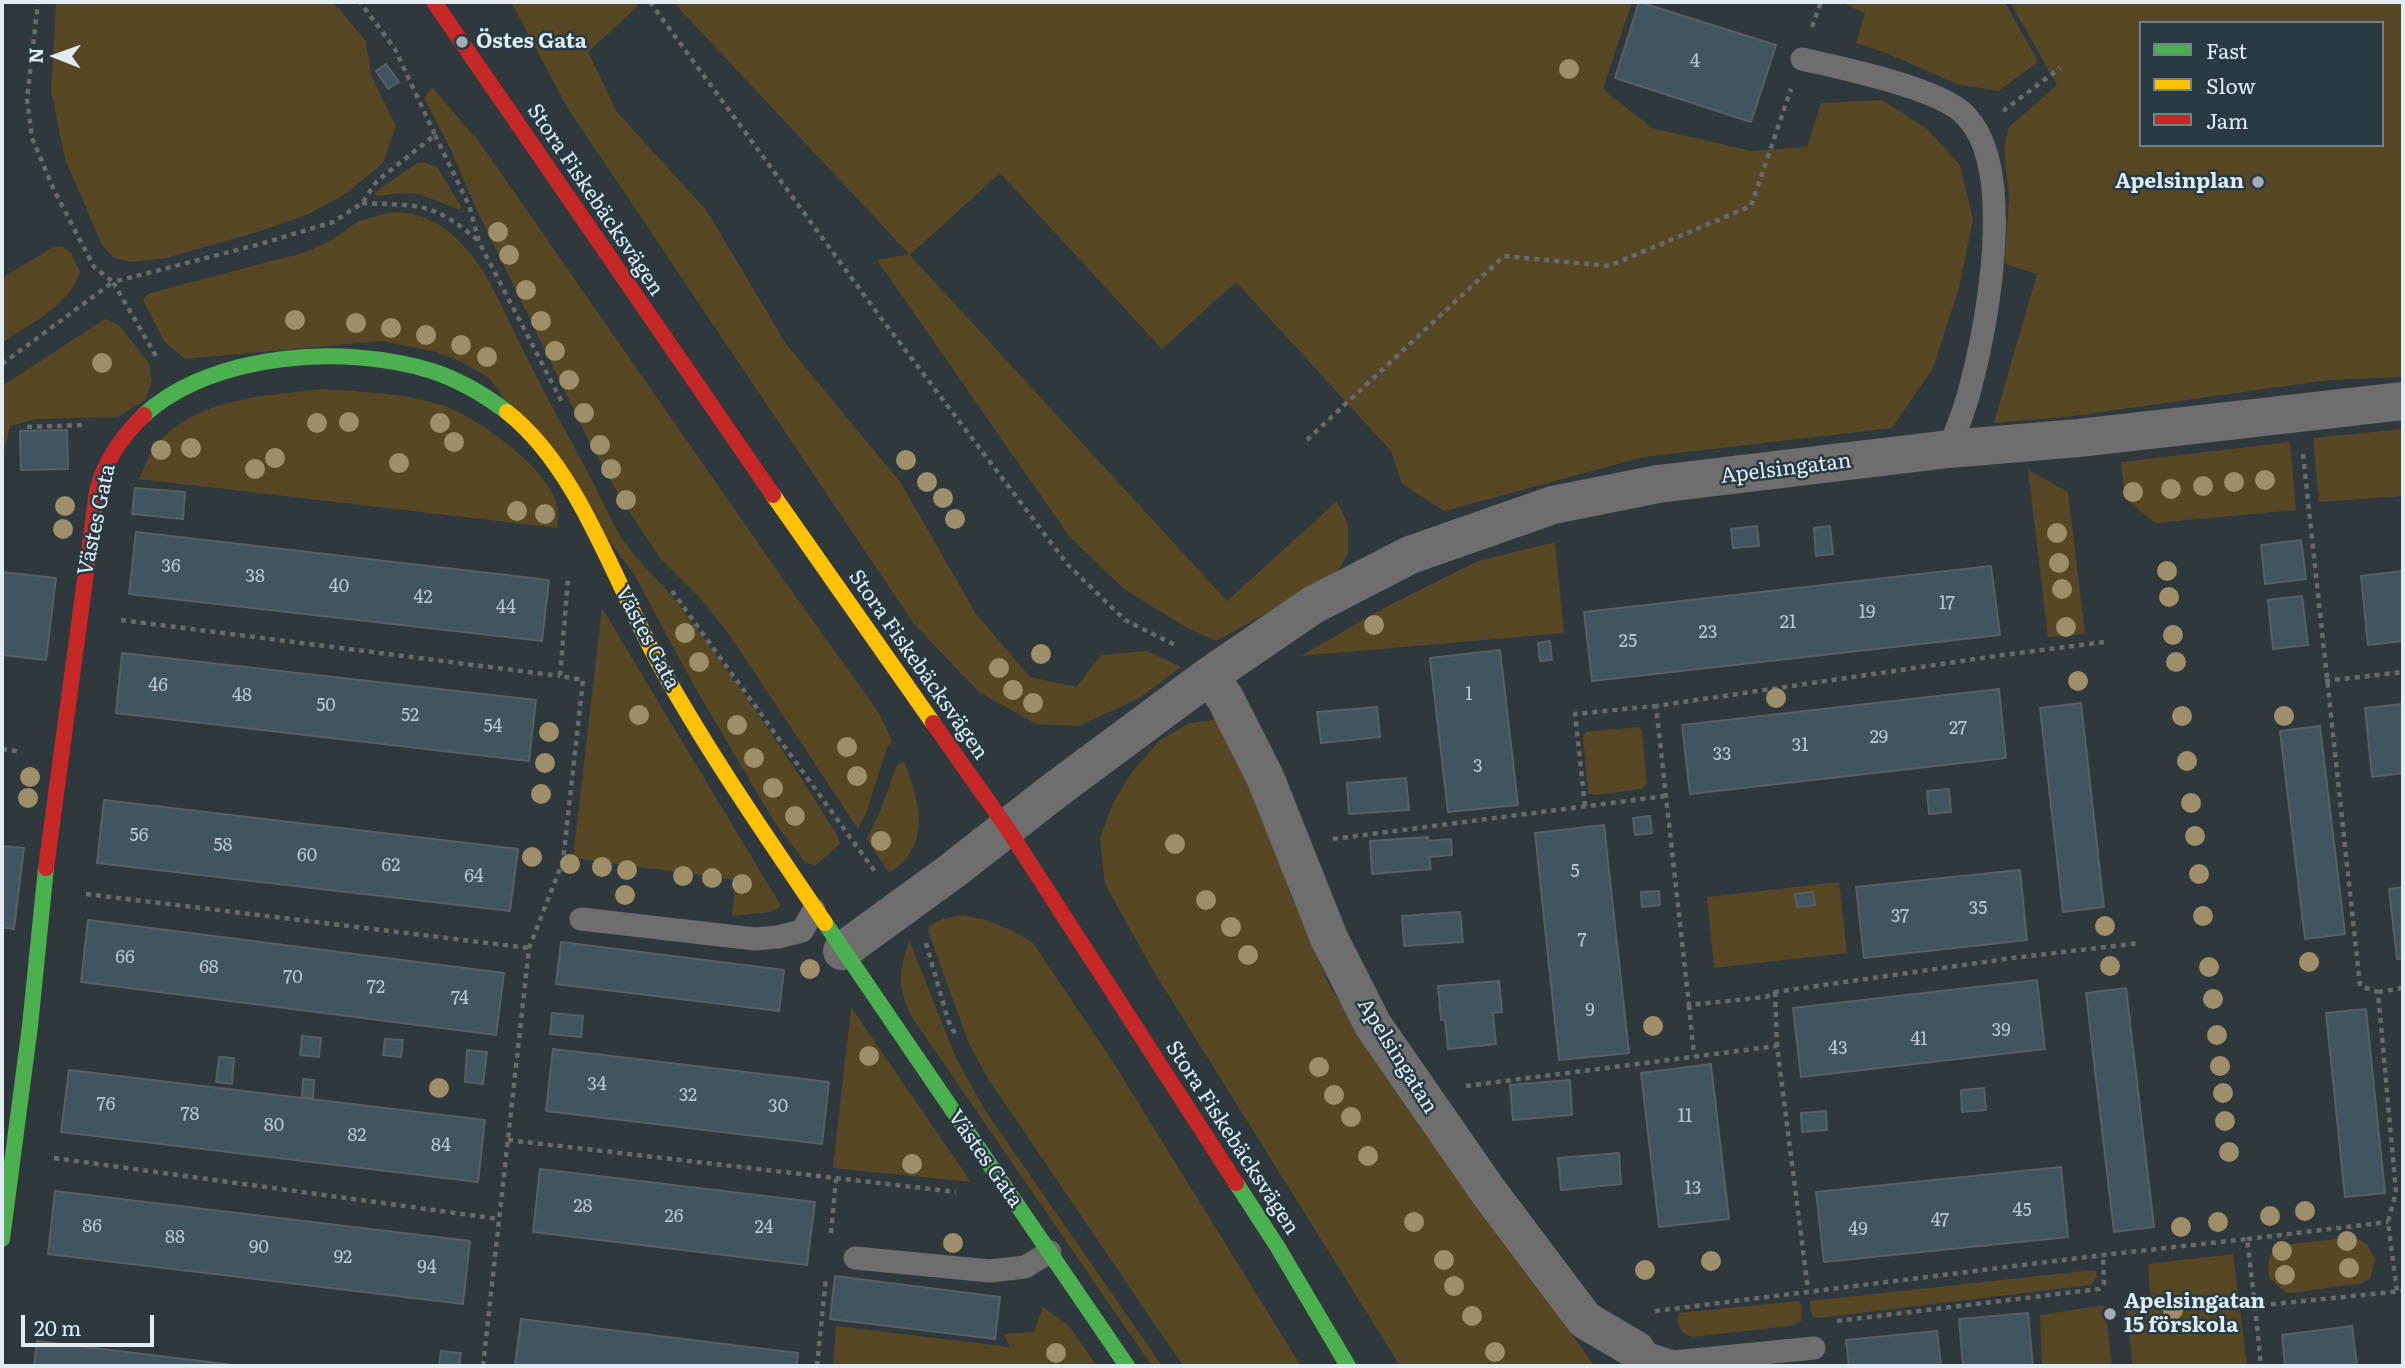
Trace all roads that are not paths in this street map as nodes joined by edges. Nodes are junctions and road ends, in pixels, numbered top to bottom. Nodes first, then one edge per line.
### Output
1 (433, 2) edge
2 (1802, 59) road end
3 (2403, 401) edge
4 (1949, 450) junction
5 (1209, 676) junction
6 (1007, 828) junction
7 (814, 910) junction
8 (581, 919) dead end
9 (842, 951) junction
10 (2, 1240) edge
11 (1050, 1252) junction
12 (855, 1258) dead end
13 (1814, 1348) road end
14 (1636, 1350) joint
15 (1127, 1366) edge
16 (1348, 1366) edge

1 - 6 street, Stora Fiskebäcksvägen
2 - 4 lane
3 - 4 street, Apelsingatan
4 - 5 street, Apelsingatan
5 - 6 street, Apelsingatan
5 - 14 street, Apelsingatan
6 - 9 street
6 - 16 street, Stora Fiskebäcksvägen
7 - 8 lane
7 - 9 street, Västes Gata
7 - 10 street, Västes Gata
9 - 11 street, Västes Gata
11 - 12 lane
11 - 15 street, Västes Gata
13 - 14 lane

